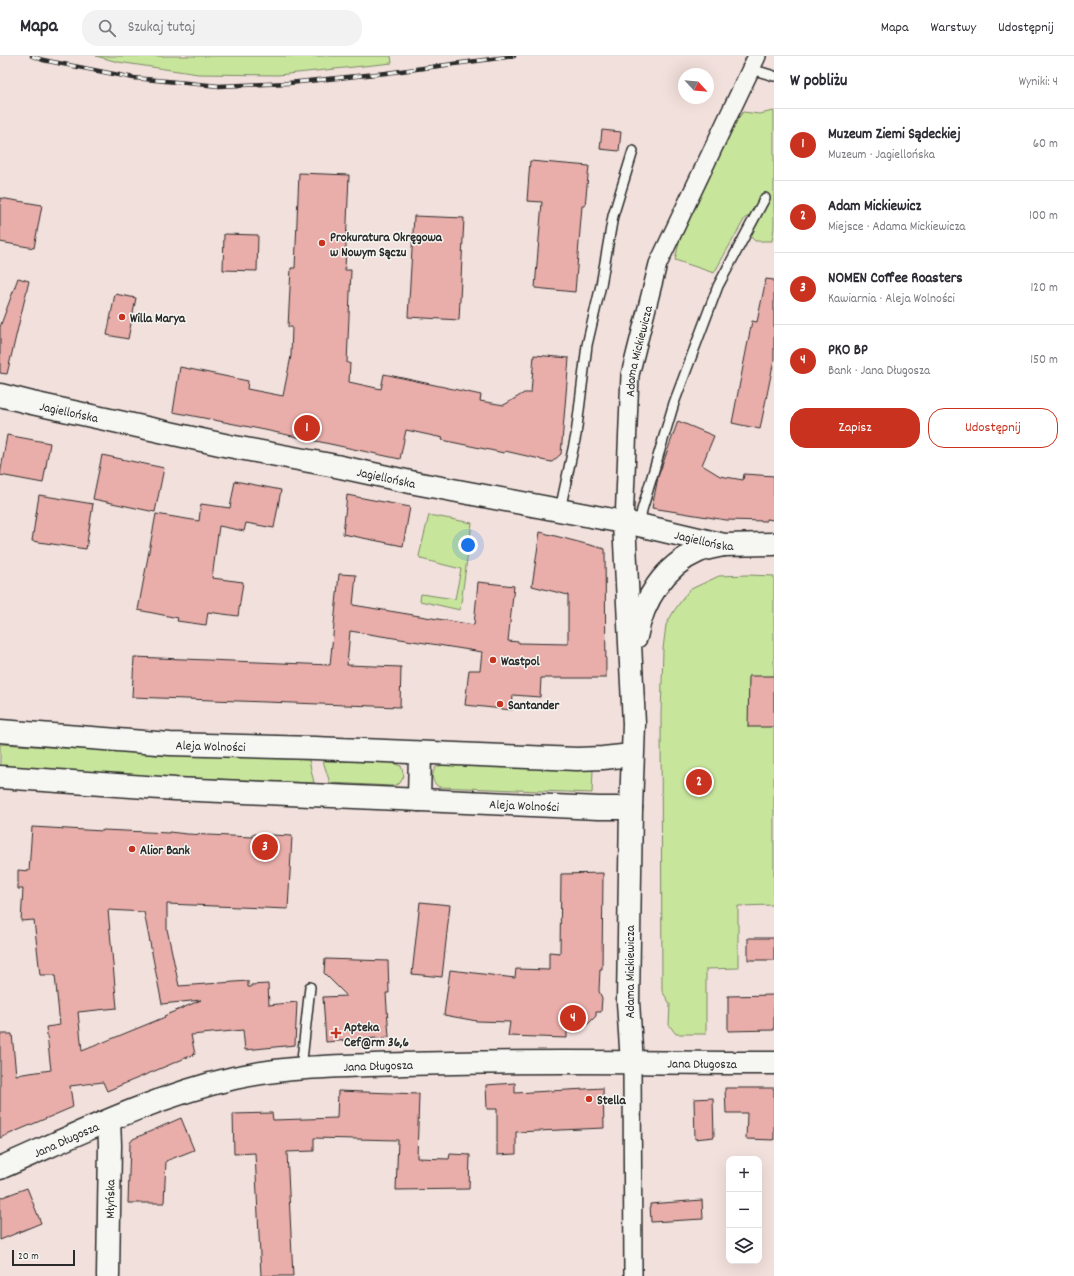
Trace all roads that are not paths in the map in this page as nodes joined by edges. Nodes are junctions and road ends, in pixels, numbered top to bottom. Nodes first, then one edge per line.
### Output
1 (754, 62) edge
2 (774, 76) edge
3 (632, 151) dead end
4 (765, 198) dead end
5 (0, 395) edge
6 (560, 510) junction
7 (632, 524) junction
8 (774, 544) edge
9 (724, 545) junction
10 (632, 669) junction
11 (0, 731) edge
12 (420, 753) junction
13 (632, 755) junction
14 (0, 777) edge
15 (418, 800) junction
16 (631, 808) junction
17 (310, 987) dead end
18 (632, 1063) junction
19 (774, 1063) edge
20 (301, 1069) junction
21 (109, 1121) junction
22 (0, 1168) edge
23 (108, 1276) edge
24 (633, 1276) edge

1 - 2 lane
1 - 7 street, Adama Mickiewicza
3 - 6 lane
4 - 7 lane
5 - 6 street, Jagiellońska
6 - 7 street, Jagiellońska
7 - 9 street, Jagiellońska
7 - 10 street, Adama Mickiewicza
8 - 9 street, Jagiellońska
9 - 10 street, Adama Mickiewicza
10 - 13 street, Adama Mickiewicza
11 - 12 street, Aleja Wolności
12 - 13 street, Aleja Wolności
12 - 15 street
13 - 16 street, Adama Mickiewicza
14 - 15 street, Aleja Wolności
15 - 16 street, Aleja Wolności
16 - 18 street, Adama Mickiewicza
17 - 20 lane
18 - 19 street, Jana Długosza
18 - 20 street, Jana Długosza
18 - 24 street, Adama Mickiewicza
20 - 21 street, Jana Długosza
21 - 22 street, Jana Długosza
21 - 23 street, Młyńska

